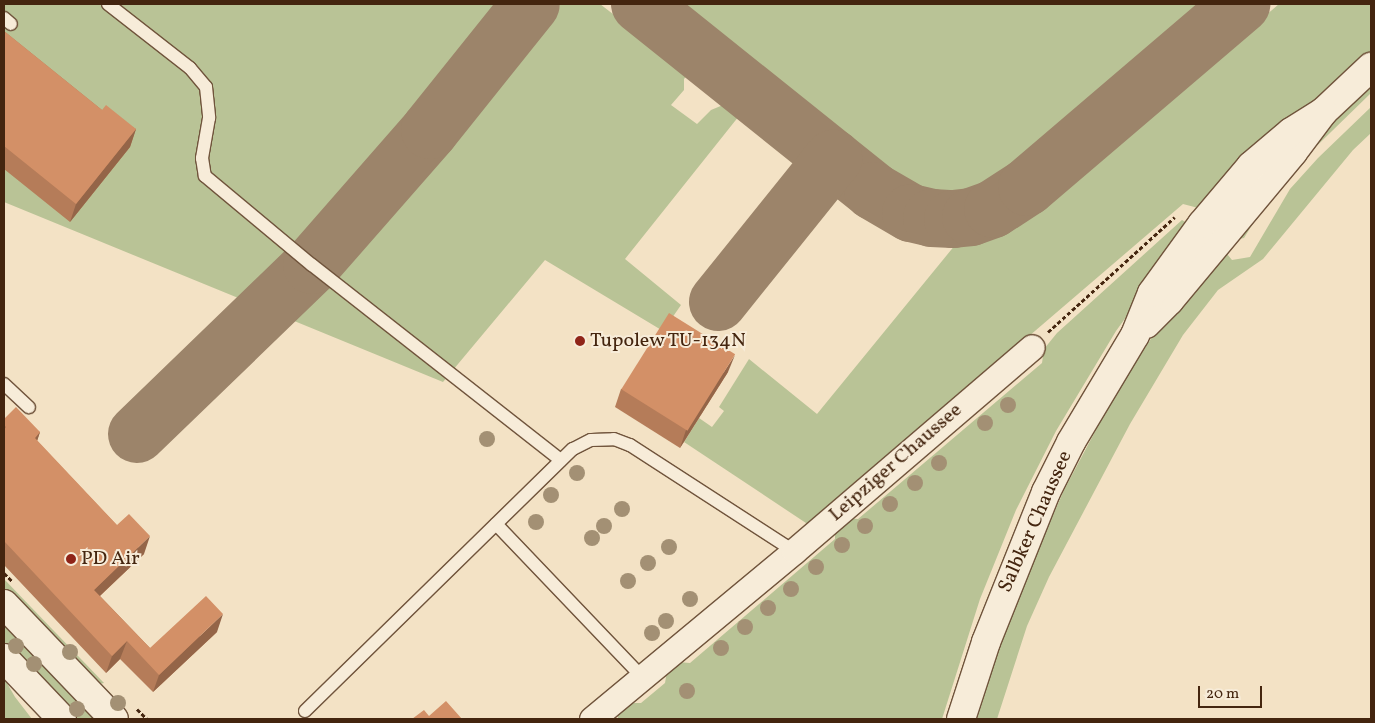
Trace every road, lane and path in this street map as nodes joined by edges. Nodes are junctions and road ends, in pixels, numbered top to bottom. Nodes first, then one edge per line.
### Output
1 (108, 4) edge
2 (1371, 67) edge
3 (1200, 226) junction
4 (1032, 347) joint
5 (4, 384) edge
6 (30, 407) dead end
7 (561, 460) junction
8 (496, 524) junction
9 (794, 551) junction
10 (4, 604) edge
11 (4, 658) edge
12 (642, 678) junction
13 (305, 711) dead end
14 (62, 719) edge
15 (114, 719) edge
16 (592, 719) edge
17 (961, 719) edge

1 - 7 lane
2 - 3 main road
3 - 4 path
3 - 17 main road, Salbker Chaussee
4 - 9 street, Leipziger Chaussee
5 - 6 lane
7 - 8 lane
7 - 9 lane
8 - 12 lane
8 - 13 lane
9 - 12 street, Leipziger Chaussee
10 - 15 main road
11 - 14 main road
12 - 16 street, Leipziger Chaussee

